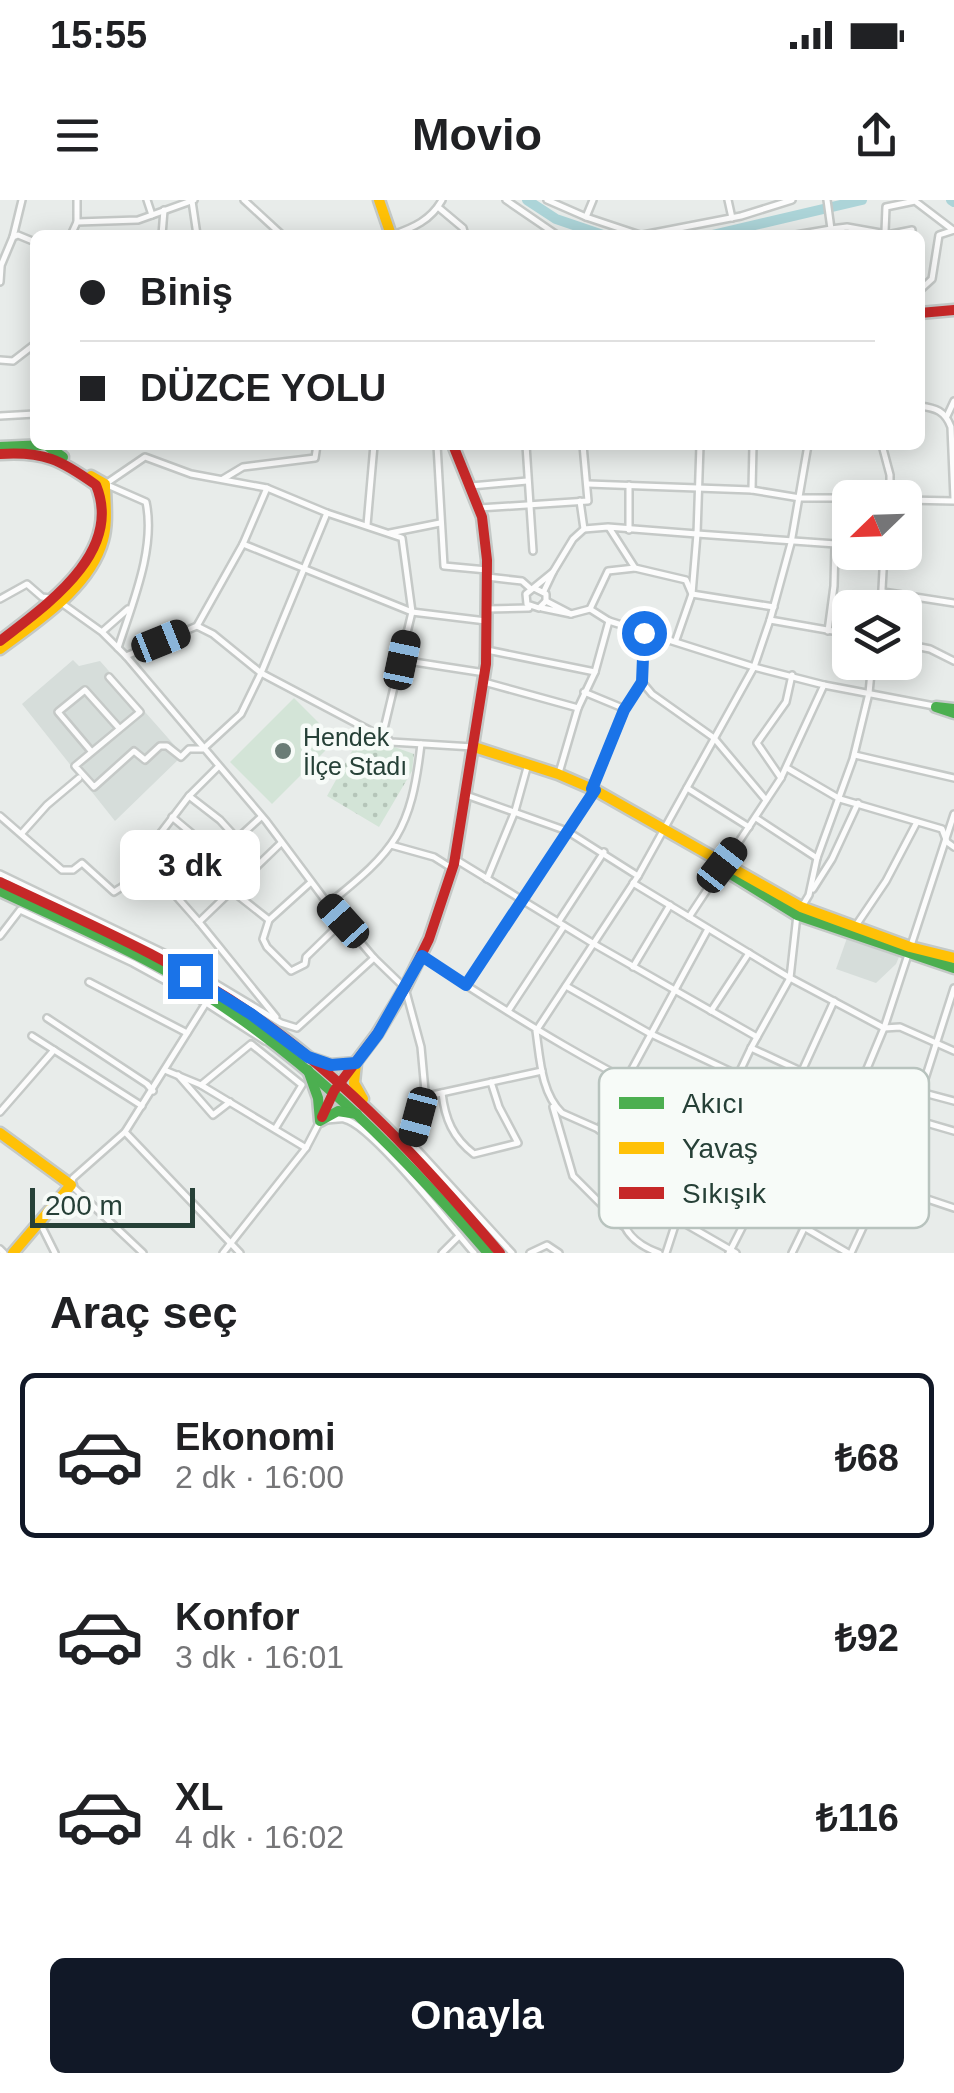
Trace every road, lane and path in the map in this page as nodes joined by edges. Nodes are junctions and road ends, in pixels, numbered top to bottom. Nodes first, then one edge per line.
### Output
1 (22, 200) edge
2 (77, 200) edge
3 (147, 200) edge
4 (244, 200) edge
5 (379, 200) edge
6 (442, 200) edge
7 (506, 200) edge
8 (548, 200) edge
9 (593, 200) edge
10 (728, 200) edge
11 (792, 200) edge
12 (827, 200) edge
13 (190, 201) edge
14 (438, 208) junction
15 (164, 210) junction
16 (152, 215) junction
17 (586, 218) junction
18 (732, 218) junction
19 (77, 222) junction
20 (73, 230) edge
21 (162, 230) edge
22 (196, 230) edge
23 (277, 230) edge
24 (390, 230) edge
25 (413, 230) edge
26 (464, 230) edge
27 (550, 230) edge
28 (626, 230) edge
29 (668, 230) edge
30 (832, 230) edge
31 (838, 230) edge
32 (865, 230) edge
33 (889, 230) edge
34 (954, 230) edge
35 (13, 237) junction
36 (30, 241) edge
37 (0, 268) edge
38 (0, 282) edge
39 (925, 285) edge
40 (954, 310) edge
41 (925, 313) edge
42 (30, 348) edge
43 (0, 360) edge
44 (954, 400) edge
45 (925, 407) edge
46 (30, 414) edge
47 (0, 416) edge
48 (950, 420) edge
49 (30, 448) edge
50 (47, 450) edge
51 (316, 450) edge
52 (374, 450) edge
53 (436, 450) edge
54 (455, 450) edge
55 (526, 450) edge
56 (584, 450) edge
57 (700, 450) edge
58 (753, 450) edge
59 (807, 450) edge
60 (883, 450) edge
61 (0, 451) edge
62 (527, 480) junction
63 (890, 480) edge
64 (220, 481) junction
65 (588, 484) junction
66 (629, 485) junction
67 (471, 486) junction
68 (698, 487) junction
69 (102, 488) junction
70 (267, 488) junction
71 (752, 490) junction
72 (800, 498) junction
73 (832, 498) edge
74 (922, 500) edge
75 (954, 500) edge
76 (580, 501) junction
77 (528, 504) junction
78 (479, 508) junction
79 (327, 513) junction
80 (440, 523) junction
81 (367, 525) junction
82 (608, 527) junction
83 (584, 529) junction
84 (628, 530) junction
85 (390, 533) junction
86 (696, 534) junction
87 (790, 543) junction
88 (244, 544) junction
89 (832, 544) edge
90 (533, 551) dead end
91 (635, 568) junction
92 (303, 569) junction
93 (834, 570) edge
94 (553, 572) junction
95 (487, 573) junction
96 (533, 588) junction
97 (544, 591) junction
98 (692, 594) junction
99 (922, 598) edge
100 (0, 599) edge
101 (55, 600) junction
102 (546, 601) junction
103 (954, 603) edge
104 (130, 607) junction
105 (774, 607) junction
106 (536, 608) junction
107 (590, 609) junction
108 (412, 612) junction
109 (572, 614) junction
110 (487, 615) junction
111 (609, 620) junction
112 (770, 620) junction
113 (197, 626) junction
114 (828, 630) junction
115 (832, 631) edge
116 (102, 632) junction
117 (644, 633) junction
118 (676, 640) junction
119 (0, 641) edge
120 (922, 647) edge
121 (0, 648) edge
122 (118, 648) junction
123 (487, 650) junction
124 (126, 656) junction
125 (402, 660) junction
126 (954, 661) edge
127 (754, 667) junction
128 (261, 672) junction
129 (595, 672) junction
130 (792, 675) junction
131 (109, 677) dead end
132 (484, 678) junction
133 (870, 680) edge
134 (642, 682) junction
135 (824, 685) junction
136 (584, 692) junction
137 (869, 694) junction
138 (936, 706) joint
139 (578, 708) junction
140 (624, 710) junction
141 (954, 711) edge
142 (119, 728) junction
143 (714, 738) junction
144 (391, 742) junction
145 (420, 744) junction
146 (474, 748) junction
147 (204, 750) junction
148 (91, 751) junction
149 (854, 755) junction
150 (528, 764) junction
151 (218, 767) junction
152 (787, 768) junction
153 (558, 774) junction
154 (79, 778) dead end
155 (782, 778) junction
156 (954, 778) edge
157 (687, 788) junction
158 (594, 790) junction
159 (466, 795) junction
160 (189, 796) junction
161 (840, 799) junction
162 (766, 800) junction
163 (858, 803) junction
164 (515, 810) junction
165 (954, 814) edge
166 (0, 816) edge
167 (261, 816) junction
168 (172, 818) junction
169 (756, 818) junction
170 (917, 822) junction
171 (750, 827) junction
172 (664, 830) junction
173 (567, 831) junction
174 (22, 833) junction
175 (160, 834) junction
176 (237, 839) junction
177 (947, 842) junction
178 (282, 844) junction
179 (391, 845) junction
180 (954, 847) edge
181 (604, 852) junction
182 (817, 858) junction
183 (147, 863) junction
184 (260, 864) junction
185 (454, 864) junction
186 (722, 865) junction
187 (0, 874) edge
188 (638, 876) junction
189 (245, 878) junction
190 (488, 878) junction
191 (0, 882) edge
192 (310, 882) junction
193 (633, 883) junction
194 (232, 890) junction
195 (0, 892) edge
196 (809, 895) junction
197 (522, 900) junction
198 (328, 904) junction
199 (670, 905) junction
200 (800, 911) junction
201 (689, 917) junction
202 (269, 920) junction
203 (343, 921) junction
204 (199, 922) junction
205 (561, 924) junction
206 (855, 928) junction
207 (708, 929) junction
208 (0, 936) edge
209 (594, 944) junction
210 (909, 951) junction
211 (749, 954) junction
212 (422, 956) junction
213 (374, 958) junction
214 (954, 958) edge
215 (633, 966) junction
216 (954, 968) edge
217 (790, 978) junction
218 (90, 982) dead end
219 (466, 985) junction
220 (566, 986) junction
221 (405, 988) junction
222 (954, 988) edge
223 (674, 990) junction
224 (834, 1001) junction
225 (206, 1003) junction
226 (711, 1011) junction
227 (507, 1012) junction
228 (46, 1018) dead end
229 (281, 1023) junction
230 (884, 1028) junction
231 (536, 1031) junction
232 (187, 1032) junction
233 (650, 1034) junction
234 (32, 1036) dead end
235 (757, 1038) junction
236 (936, 1046) junction
237 (751, 1048) junction
238 (54, 1050) junction
239 (284, 1050) junction
240 (954, 1052) edge
241 (308, 1063) junction
242 (356, 1063) junction
243 (605, 1068) edge
244 (631, 1068) edge
245 (725, 1068) edge
246 (741, 1068) edge
247 (793, 1068) edge
248 (806, 1068) edge
249 (868, 1068) edge
250 (165, 1070) junction
251 (542, 1070) junction
252 (929, 1073) edge
253 (178, 1075) junction
254 (491, 1082) junction
255 (201, 1085) junction
256 (337, 1088) junction
257 (153, 1092) junction
258 (442, 1093) junction
259 (929, 1094) edge
260 (423, 1097) junction
261 (954, 1101) edge
262 (230, 1102) junction
263 (552, 1104) junction
264 (142, 1106) junction
265 (0, 1112) edge
266 (367, 1115) junction
267 (320, 1121) junction
268 (929, 1126) edge
269 (274, 1129) junction
270 (599, 1130) edge
271 (954, 1131) edge
272 (125, 1132) junction
273 (0, 1134) edge
274 (306, 1148) junction
275 (412, 1148) junction
276 (71, 1185) junction
277 (929, 1199) edge
278 (599, 1202) edge
279 (954, 1207) edge
280 (40, 1223) junction
281 (624, 1228) edge
282 (673, 1228) edge
283 (692, 1228) edge
284 (744, 1228) edge
285 (804, 1228) joint
286 (862, 1228) edge
287 (459, 1236) junction
288 (231, 1244) junction
289 (649, 1251) edge
290 (732, 1252) edge
291 (13, 1253) edge
292 (54, 1253) edge
293 (143, 1253) edge
294 (223, 1253) edge
295 (240, 1253) edge
296 (442, 1253) edge
297 (474, 1253) edge
298 (488, 1253) edge
299 (500, 1253) edge
300 (512, 1253) edge
301 (530, 1253) edge
302 (559, 1253) edge
303 (662, 1253) edge
304 (792, 1253) edge
305 (850, 1253) edge

1 - 35 street
2 - 19 street
3 - 16 street
4 - 23 street
5 - 24 main road
6 - 14 street
7 - 27 street
8 - 17 street
9 - 17 street
10 - 18 street
11 - 18 street
12 - 30 street
13 - 15 street
13 - 22 street
14 - 25 street
14 - 26 street
15 - 16 street
15 - 21 street
16 - 19 street
17 - 28 street
18 - 29 street
19 - 20 street
31 - 32 street
33 - 34 street
34 - 39 street
35 - 36 street
35 - 37 street
37 - 38 street
40 - 41 main road
42 - 43 street
44 - 48 street
45 - 48 street
46 - 47 street
48 - 75 street
49 - 61 main road
50 - 69 main road
51 - 64 street
52 - 81 street
53 - 80 street
54 - 67 main road
55 - 62 street
56 - 65 street
57 - 68 street
58 - 71 street
59 - 72 street
60 - 63 street
62 - 67 street
62 - 77 street
64 - 69 street
64 - 70 street
65 - 66 street
65 - 76 street
66 - 68 street
66 - 84 street
67 - 78 main road
68 - 71 street
68 - 86 street
69 - 101 main road
69 - 104 street
70 - 79 street
70 - 88 street
71 - 72 street
72 - 73 street
72 - 87 street
74 - 75 street
76 - 77 street
76 - 83 street
77 - 78 street
77 - 90 street
78 - 95 main road
79 - 81 street
79 - 92 street
80 - 85 street
80 - 95 street
81 - 85 street
82 - 83 street
82 - 84 street
82 - 91 street
83 - 94 street
84 - 86 street
85 - 108 street
86 - 87 street
86 - 98 street
87 - 89 street
87 - 105 street
88 - 92 street
88 - 113 street
91 - 98 street
91 - 107 street
92 - 108 street
92 - 128 street
93 - 114 street
94 - 96 street
94 - 97 street
95 - 96 street
95 - 110 main road
96 - 97 street
96 - 106 street
97 - 102 street
98 - 105 street
98 - 118 street
99 - 103 street
100 - 101 street
101 - 116 street
101 - 119 main road
101 - 121 main road
102 - 106 street
102 - 109 street
104 - 116 street
104 - 122 street
105 - 112 street
106 - 109 street
106 - 110 street
107 - 109 street
107 - 111 street
108 - 110 street
108 - 125 street
110 - 123 main road
111 - 117 street
111 - 129 street
112 - 114 street
112 - 127 street
113 - 124 street
113 - 128 street
114 - 115 street
116 - 122 street
117 - 118 street
117 - 134 street
118 - 127 street
120 - 126 street
122 - 124 street
123 - 129 street
123 - 132 main road
124 - 147 street
125 - 132 street
125 - 144 street
127 - 130 street
127 - 143 street
128 - 144 street
128 - 147 street
129 - 136 street
130 - 135 street
130 - 155 street
131 - 142 street
132 - 139 street
132 - 146 main road
133 - 137 street
134 - 140 street
134 - 143 street
135 - 137 street
135 - 152 street
136 - 139 street
136 - 140 street
137 - 138 street
137 - 149 street
138 - 141 main road
139 - 153 street
140 - 158 street
142 - 148 street
142 - 148 street
143 - 157 street
143 - 162 street
144 - 145 street
145 - 146 street
145 - 179 street
146 - 150 main road
146 - 159 main road
147 - 148 street
147 - 151 street
149 - 156 street
149 - 161 street
150 - 153 main road
150 - 164 street
151 - 160 street
151 - 167 street
152 - 155 street
152 - 161 street
153 - 158 main road
154 - 174 street
155 - 162 street
157 - 171 street
157 - 172 street
158 - 172 main road
158 - 173 street
159 - 164 street
159 - 185 main road
160 - 168 street
160 - 176 street
161 - 163 street
161 - 182 street
162 - 169 street
163 - 170 street
163 - 196 street
164 - 173 street
164 - 190 street
165 - 177 street
166 - 174 street
167 - 176 street
167 - 178 street
168 - 175 street
168 - 189 street
169 - 171 street
169 - 182 street
170 - 177 street
170 - 206 street
171 - 186 street
172 - 186 main road
172 - 188 street
173 - 181 street
173 - 197 street
174 - 183 street
175 - 183 street
175 - 194 street
176 - 184 street
177 - 180 street
177 - 210 street
178 - 184 street
178 - 192 street
179 - 185 street
179 - 198 street
181 - 188 street
181 - 205 street
182 - 196 street
183 - 204 street
184 - 189 street
185 - 190 street
185 - 212 main road
186 - 200 main road
186 - 201 street
187 - 229 street
188 - 193 street
189 - 194 street
190 - 197 street
191 - 241 main road
192 - 198 street
192 - 202 street
193 - 199 street
193 - 209 street
194 - 202 street
194 - 204 street
195 - 239 main road
196 - 200 street
197 - 205 street
197 - 219 street
198 - 203 street
199 - 201 street
199 - 215 street
200 - 206 main road
200 - 210 main road
200 - 217 street
201 - 207 street
202 - 203 street
203 - 213 street
204 - 229 street
205 - 209 street
205 - 227 street
206 - 210 main road
207 - 211 street
207 - 223 street
208 - 225 street
209 - 215 street
209 - 220 street
210 - 214 main road
210 - 216 main road
210 - 230 street
211 - 217 street
211 - 226 street
212 - 219 street
212 - 221 main road
213 - 221 street
213 - 229 street
215 - 223 street
217 - 224 street
217 - 235 street
218 - 232 street
219 - 227 street
220 - 231 street
220 - 233 street
221 - 242 main road
221 - 260 street
222 - 236 street
223 - 226 street
223 - 233 street
224 - 230 street
224 - 248 street
225 - 232 street
225 - 239 street
226 - 235 street
227 - 231 street
228 - 257 street
230 - 236 street
230 - 249 street
231 - 243 street
231 - 251 street
232 - 250 street
233 - 244 street
233 - 245 street
234 - 238 street
235 - 237 street
236 - 240 street
236 - 252 street
237 - 246 street
237 - 247 street
238 - 264 street
238 - 265 street
239 - 241 main road
241 - 242 main road
241 - 256 main road
241 - 267 main road
242 - 256 main road
242 - 266 main road
250 - 253 street
250 - 257 street
251 - 254 street
251 - 263 street
253 - 255 street
253 - 262 street
254 - 258 street
254 - 258 street
255 - 262 street
255 - 269 street
256 - 266 main road
256 - 267 main road
257 - 264 street
258 - 260 street
259 - 261 street
260 - 275 street
262 - 269 street
263 - 270 street
263 - 278 street
264 - 272 street
266 - 267 main road
266 - 275 main road
266 - 298 main road
267 - 274 street
267 - 287 street
268 - 271 street
269 - 274 street
272 - 276 street
272 - 288 street
273 - 276 main road
274 - 288 street
275 - 299 main road
275 - 300 street
276 - 280 main road
276 - 293 street
277 - 279 street
280 - 291 main road
280 - 292 street
281 - 289 street
282 - 303 street
283 - 290 street
284 - 290 street
285 - 304 street
285 - 305 street
286 - 305 street
287 - 296 street
287 - 297 street
288 - 294 street
288 - 295 street
289 - 303 street
301 - 302 street

